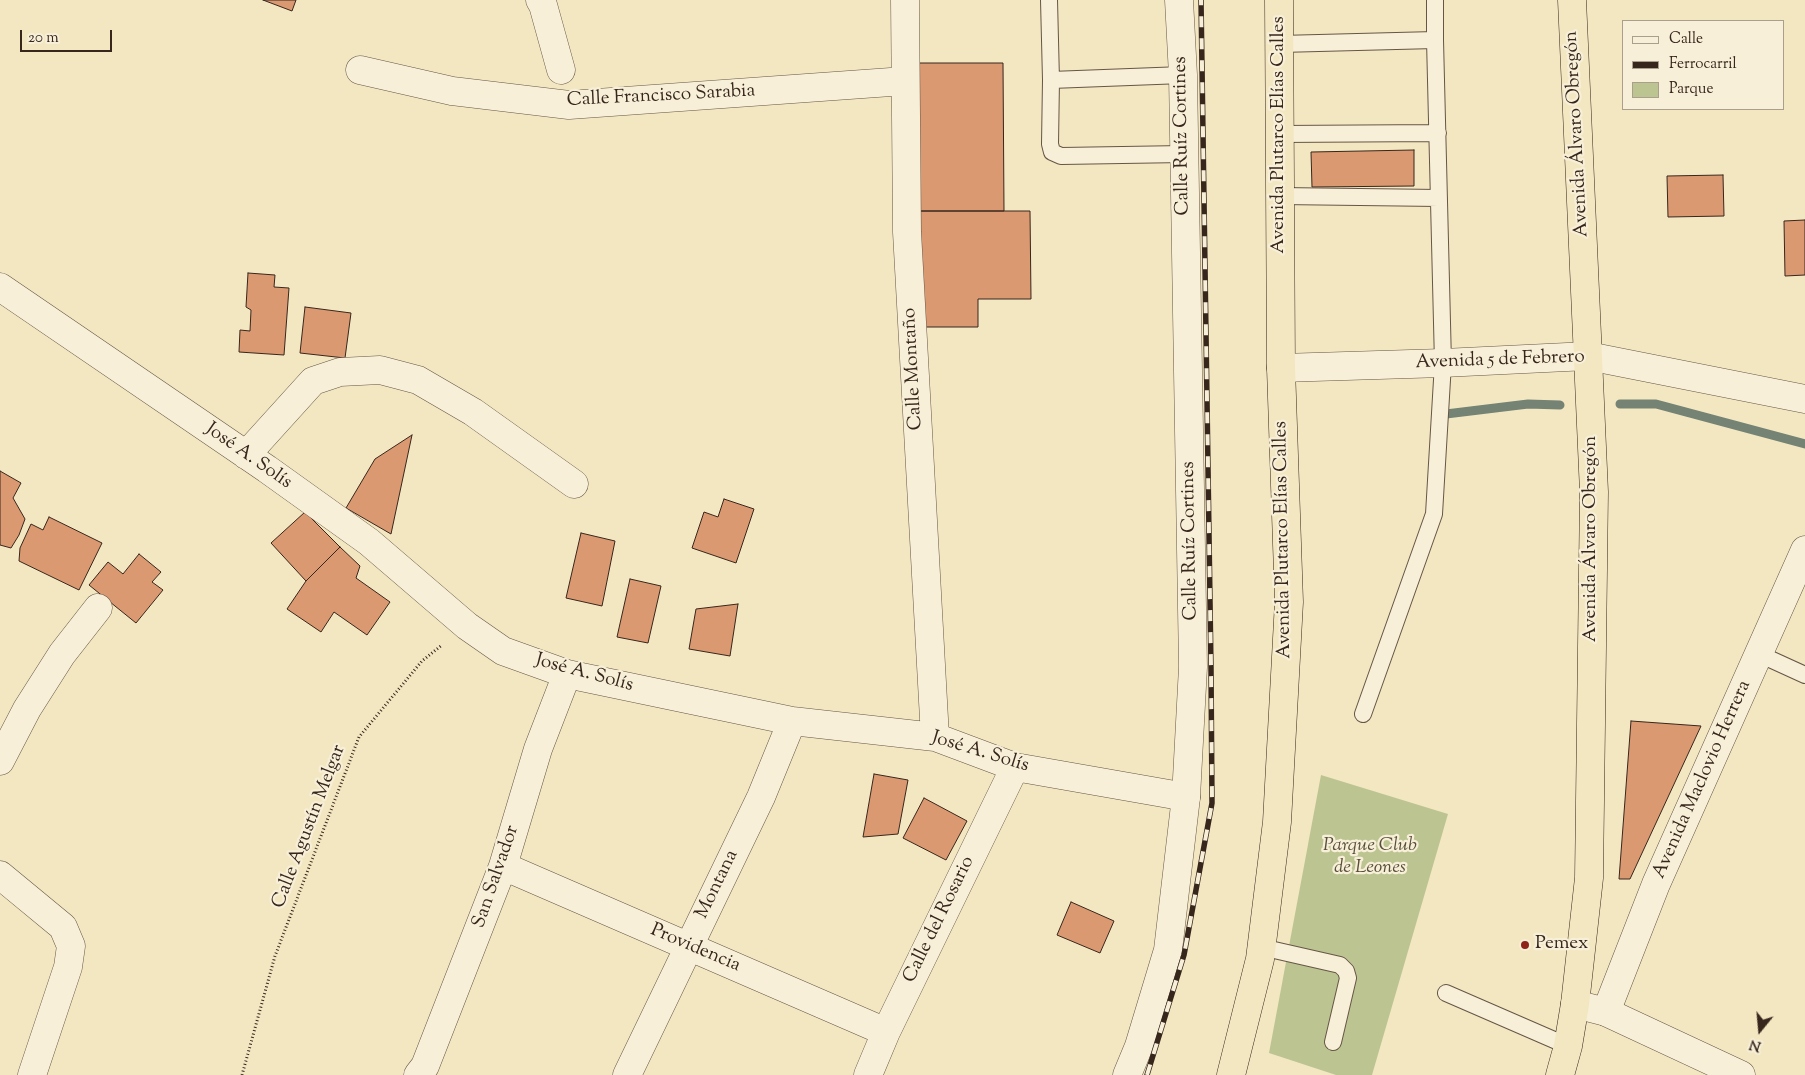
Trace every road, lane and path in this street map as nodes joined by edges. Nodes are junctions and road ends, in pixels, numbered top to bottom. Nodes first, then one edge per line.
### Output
1 (540, 0) edge
2 (905, 0) edge
3 (1049, 0) edge
4 (1179, 0) edge
5 (1279, 0) edge
6 (1435, 0) edge
7 (1572, 0) edge
8 (1435, 40) junction
9 (1280, 44) junction
10 (360, 70) dead end
11 (561, 70) dead end
12 (1182, 76) junction
13 (1051, 80) junction
14 (906, 81) junction
15 (1438, 133) junction
16 (1280, 134) junction
17 (1184, 154) junction
18 (1280, 196) junction
19 (1439, 198) junction
20 (0, 287) edge
21 (1588, 356) junction
22 (1443, 363) junction
23 (1281, 368) junction
24 (1805, 399) edge
25 (246, 455) junction
26 (574, 484) dead end
27 (1805, 550) edge
28 (98, 608) dead end
29 (466, 626) junction
30 (1759, 654) junction
31 (567, 674) junction
32 (1805, 675) edge
33 (1363, 714) dead end
34 (792, 720) junction
35 (935, 737) junction
36 (0, 761) edge
37 (1015, 767) junction
38 (1186, 797) junction
39 (503, 866) junction
40 (0, 875) edge
41 (689, 946) junction
42 (1261, 948) junction
43 (1446, 993) dead end
44 (1576, 1004) junction
45 (1606, 1012) junction
46 (886, 1032) junction
47 (1333, 1042) dead end
48 (1568, 1046) junction
49 (429, 1072) edge
50 (32, 1075) edge
51 (242, 1075) edge
52 (627, 1075) edge
53 (868, 1075) edge
54 (1127, 1075) edge
55 (1231, 1075) edge
56 (1560, 1075) edge
57 (1741, 1075) edge

1 - 11 street
2 - 14 street, Calle Montaño
3 - 13 lane
4 - 12 street, Calle Ruíz Cortines
5 - 9 highway, Avenida Plutarco Elías Calles
6 - 8 lane
7 - 21 highway, Avenida Álvaro Obregón
8 - 9 lane
8 - 15 lane
9 - 16 highway, Avenida Plutarco Elías Calles
10 - 14 street, Calle Francisco Sarabia
12 - 13 lane
12 - 17 street, Calle Ruíz Cortines
13 - 17 lane
14 - 35 street, Calle Montaño
15 - 16 lane
15 - 19 lane
16 - 18 highway, Avenida Plutarco Elías Calles
17 - 38 street, Calle Ruíz Cortines
18 - 19 lane
18 - 23 highway, Avenida Plutarco Elías Calles
19 - 22 lane
20 - 25 street, José A. Solís
21 - 22 street, Avenida 5 de Febrero
21 - 24 street, Avenida 5 de Febrero
21 - 44 highway, Avenida Álvaro Obregón
22 - 23 street, Avenida 5 de Febrero
22 - 33 lane
23 - 42 highway, Avenida Plutarco Elías Calles
25 - 26 street
25 - 29 street, José A. Solís
27 - 30 street, Avenida Maclovio Herrera
28 - 36 street
29 - 31 street, José A. Solís
29 - 51 path, Calle Agustín Melgar
30 - 32 lane
30 - 45 street, Avenida Maclovio Herrera
31 - 34 street, José A. Solís
31 - 39 street, San Salvador
34 - 35 street, José A. Solís
34 - 41 street, Montana
35 - 37 street, José A. Solís
37 - 38 street, José A. Solís
37 - 46 street, Calle del Rosario
38 - 54 street, Calle Ruíz Cortines
39 - 41 street, Providencia
39 - 49 street, San Salvador
40 - 50 street
41 - 46 street, Providencia
41 - 52 street, Montana
42 - 47 lane
42 - 55 highway, Avenida Plutarco Elías Calles
43 - 48 lane
44 - 45 street
44 - 48 highway, Avenida Álvaro Obregón
45 - 57 street
46 - 53 street, Calle del Rosario
48 - 56 highway, Avenida Álvaro Obregón

